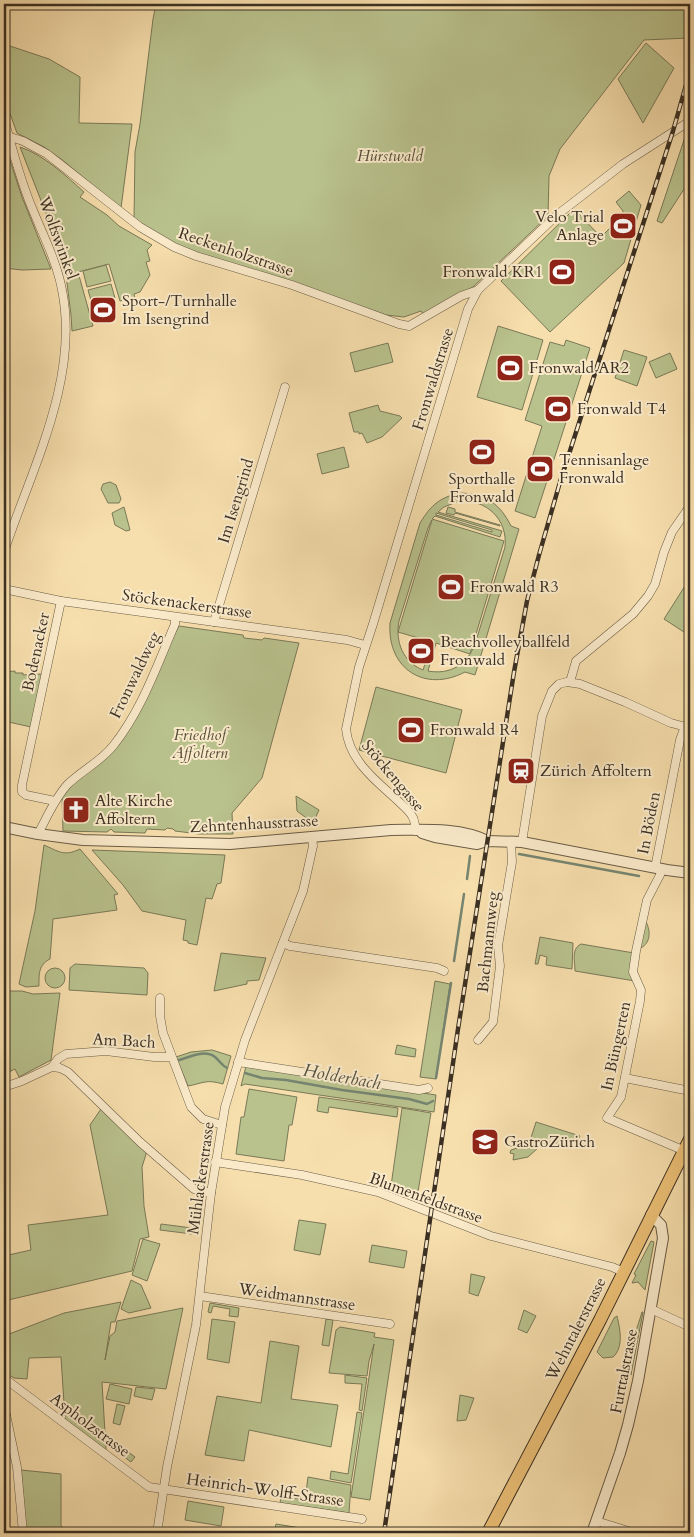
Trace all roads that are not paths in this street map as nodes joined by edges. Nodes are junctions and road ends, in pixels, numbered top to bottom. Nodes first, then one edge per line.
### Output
1 (4, 118) edge
2 (690, 121) edge
3 (5, 137) edge
4 (478, 290) junction
5 (285, 387) dead end
6 (690, 506) edge
7 (4, 552) edge
8 (4, 587) edge
9 (61, 602) junction
10 (176, 617) junction
11 (214, 622) junction
12 (365, 645) junction
13 (570, 682) junction
14 (687, 727) edge
15 (347, 739) joint
16 (55, 801) junction
17 (4, 827) edge
18 (416, 831) junction
19 (38, 834) junction
20 (312, 837) junction
21 (511, 842) junction
22 (522, 842) junction
23 (658, 868) junction
24 (690, 873) edge
25 (283, 943) junction
26 (444, 971) dead end
27 (160, 998) dead end
28 (478, 1040) dead end
29 (171, 1057) junction
30 (238, 1062) junction
31 (52, 1067) junction
32 (625, 1078) junction
33 (4, 1087) edge
34 (428, 1088) dead end
35 (690, 1091) edge
36 (222, 1125) junction
37 (688, 1145) edge
38 (215, 1162) junction
39 (211, 1193) junction
40 (651, 1215) junction
41 (624, 1272) junction
42 (200, 1296) junction
43 (651, 1309) junction
44 (390, 1324) dead end
45 (690, 1326) edge
46 (4, 1378) edge
47 (4, 1405) edge
48 (163, 1490) junction
49 (362, 1518) dead end
50 (596, 1521) junction
51 (23, 1533) edge
52 (157, 1533) edge
53 (488, 1533) edge
54 (592, 1533) edge
55 (635, 1533) edge

1 - 3 street, Wolfswinkel
2 - 4 street, Fronwaldstrasse
3 - 4 street, Reckenholzstrasse
3 - 7 street, Wolfswinkel
4 - 12 street, Fronwaldstrasse
5 - 11 street, Im Isengrind
6 - 13 street
8 - 9 street, Stöckenackerstrasse
9 - 10 street, Stöckenackerstrasse
9 - 16 street, Bodenacker
10 - 11 street, Stöckenackerstrasse
10 - 16 street, Fronwaldweg
11 - 12 street, Stöckenackerstrasse
12 - 15 street, Fronwaldstrasse
13 - 14 street
13 - 22 street
14 - 23 street, In Böden
15 - 18 street, Stöckengasse
16 - 19 street, Fronwaldweg
17 - 19 street, Zehntenhausstrasse
18 - 20 street, Zehntenhausstrasse
18 - 21 street, Zehntenhausstrasse
19 - 20 street, Zehntenhausstrasse
20 - 25 street, Mühlackerstrasse
21 - 22 street, Zehntenhausstrasse
21 - 28 street, Bachmannweg
22 - 23 street, Zehntenhausstrasse
23 - 24 street, Zehntenhausstrasse
23 - 32 street, In Büngerten
25 - 26 street
25 - 30 street, Mühlackerstrasse
27 - 29 street
29 - 31 street, Am Bach
29 - 36 street
30 - 34 street
30 - 36 street, Mühlackerstrasse
31 - 33 street
31 - 39 street
32 - 35 street
32 - 37 street, In Büngerten
36 - 38 street, Mühlackerstrasse
37 - 40 main road, Wehntalerstrasse
38 - 39 street, Mühlackerstrasse
38 - 41 street, Blumenfeldstrasse
39 - 42 street, Mühlackerstrasse
40 - 41 main road, Wehntalerstrasse
40 - 43 street, Furttalstrasse
41 - 53 main road, Wehntalerstrasse
42 - 44 street, Weidmannstrasse
42 - 48 street, Mühlackerstrasse
43 - 45 street
43 - 50 street, Furttalstrasse
46 - 48 street, Aspholzstrasse
47 - 51 street
48 - 49 street, Heinrich-Wolff-Strasse
48 - 52 street, Mühlackerstrasse
50 - 54 street, Furttalstrasse
50 - 55 street

